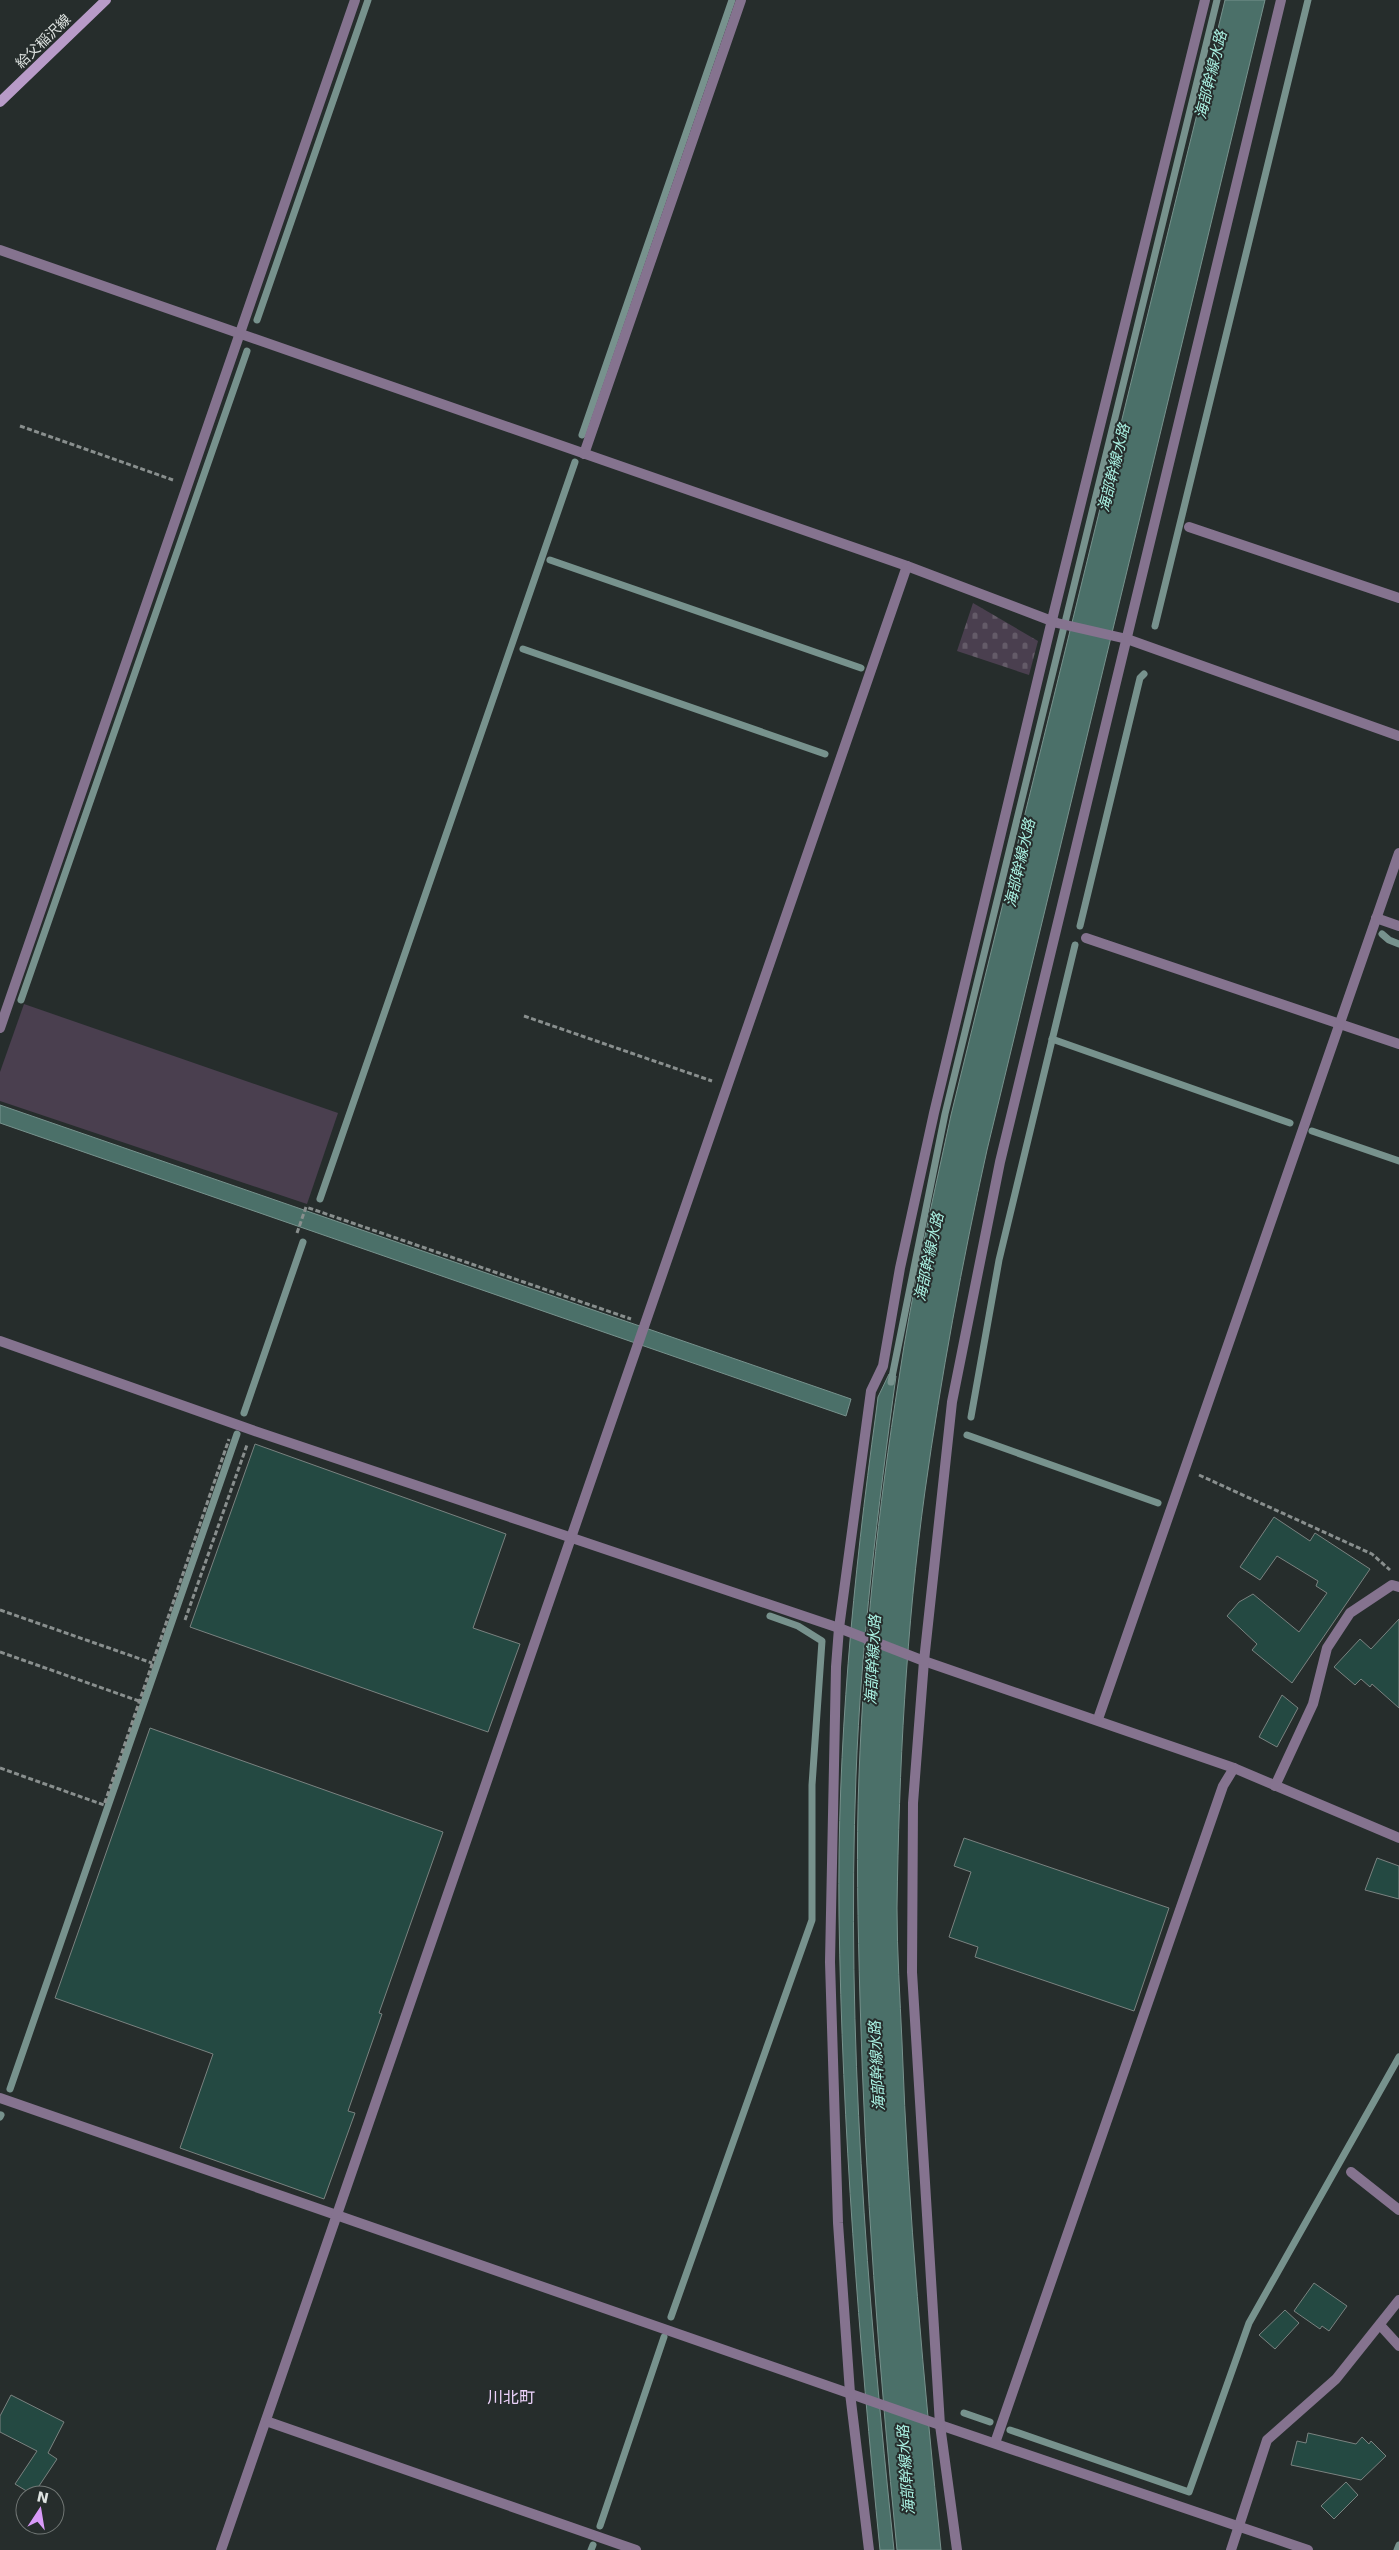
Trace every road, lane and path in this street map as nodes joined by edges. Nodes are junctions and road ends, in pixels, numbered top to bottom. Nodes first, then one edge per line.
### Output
1 (106, 0) edge
2 (355, 0) edge
3 (741, 0) edge
4 (1205, 0) edge
5 (1281, 0) edge
6 (0, 102) edge
7 (0, 250) edge
8 (241, 334) junction
9 (20, 426) dead end
10 (584, 454) junction
11 (188, 485) junction
12 (1189, 527) dead end
13 (907, 566) junction
14 (1399, 598) edge
15 (1054, 621) junction
16 (1127, 639) junction
17 (1399, 736) edge
18 (1399, 853) edge
19 (1376, 918) junction
20 (1399, 926) edge
21 (1086, 938) dead end
22 (524, 1016) dead end
23 (1340, 1024) junction
24 (0, 1028) edge
25 (1399, 1044) edge
26 (726, 1086) junction
27 (297, 1232) dead end
28 (644, 1324) junction
29 (0, 1341) edge
30 (235, 1424) junction
31 (252, 1430) junction
32 (1185, 1468) junction
33 (570, 1538) junction
34 (1395, 1586) edge
35 (0, 1610) edge
36 (185, 1620) dead end
37 (842, 1629) junction
38 (0, 1652) edge
39 (924, 1661) junction
40 (152, 1663) junction
41 (139, 1701) junction
42 (1098, 1719) junction
43 (0, 1768) edge
44 (1234, 1768) junction
45 (1276, 1786) junction
46 (1399, 1838) edge
47 (0, 2098) edge
48 (1351, 2172) dead end
49 (1399, 2210) edge
50 (338, 2216) junction
51 (1399, 2300) edge
52 (1380, 2325) junction
53 (1399, 2346) edge
54 (854, 2395) junction
55 (266, 2421) junction
56 (940, 2425) junction
57 (995, 2443) junction
58 (1239, 2527) junction
59 (221, 2550) edge
60 (636, 2550) edge
61 (869, 2550) edge
62 (957, 2550) edge
63 (1230, 2550) edge
64 (1308, 2550) edge

1 - 6 main road, 給父稲沢線
2 - 8 street
3 - 10 street
4 - 15 street
5 - 16 street
7 - 8 street
8 - 10 street
8 - 11 street
9 - 11 path
10 - 13 street
11 - 24 street
12 - 14 street
13 - 15 street
13 - 26 street
15 - 16 street
15 - 37 street
16 - 17 street
16 - 39 street
18 - 19 street
19 - 20 street
19 - 23 street
21 - 23 street
22 - 26 path
23 - 25 street
23 - 32 street
26 - 28 street
27 - 28 path
28 - 33 street
29 - 30 street
30 - 31 street
30 - 40 path
31 - 33 street
31 - 36 path
32 - 34 path
32 - 42 street
33 - 37 street
33 - 50 street
34 - 45 street
35 - 40 path
37 - 39 street
37 - 54 street
38 - 41 path
39 - 42 street
39 - 56 street
40 - 41 path
41 - 43 path
42 - 44 street
44 - 45 street
44 - 57 street
45 - 46 street
47 - 50 street
48 - 49 street
50 - 54 street
50 - 55 street
51 - 52 street
52 - 53 street
52 - 58 street
54 - 56 street
54 - 61 street
55 - 59 street
55 - 60 street
56 - 57 street
56 - 62 street
57 - 58 street
58 - 63 street
58 - 64 street

